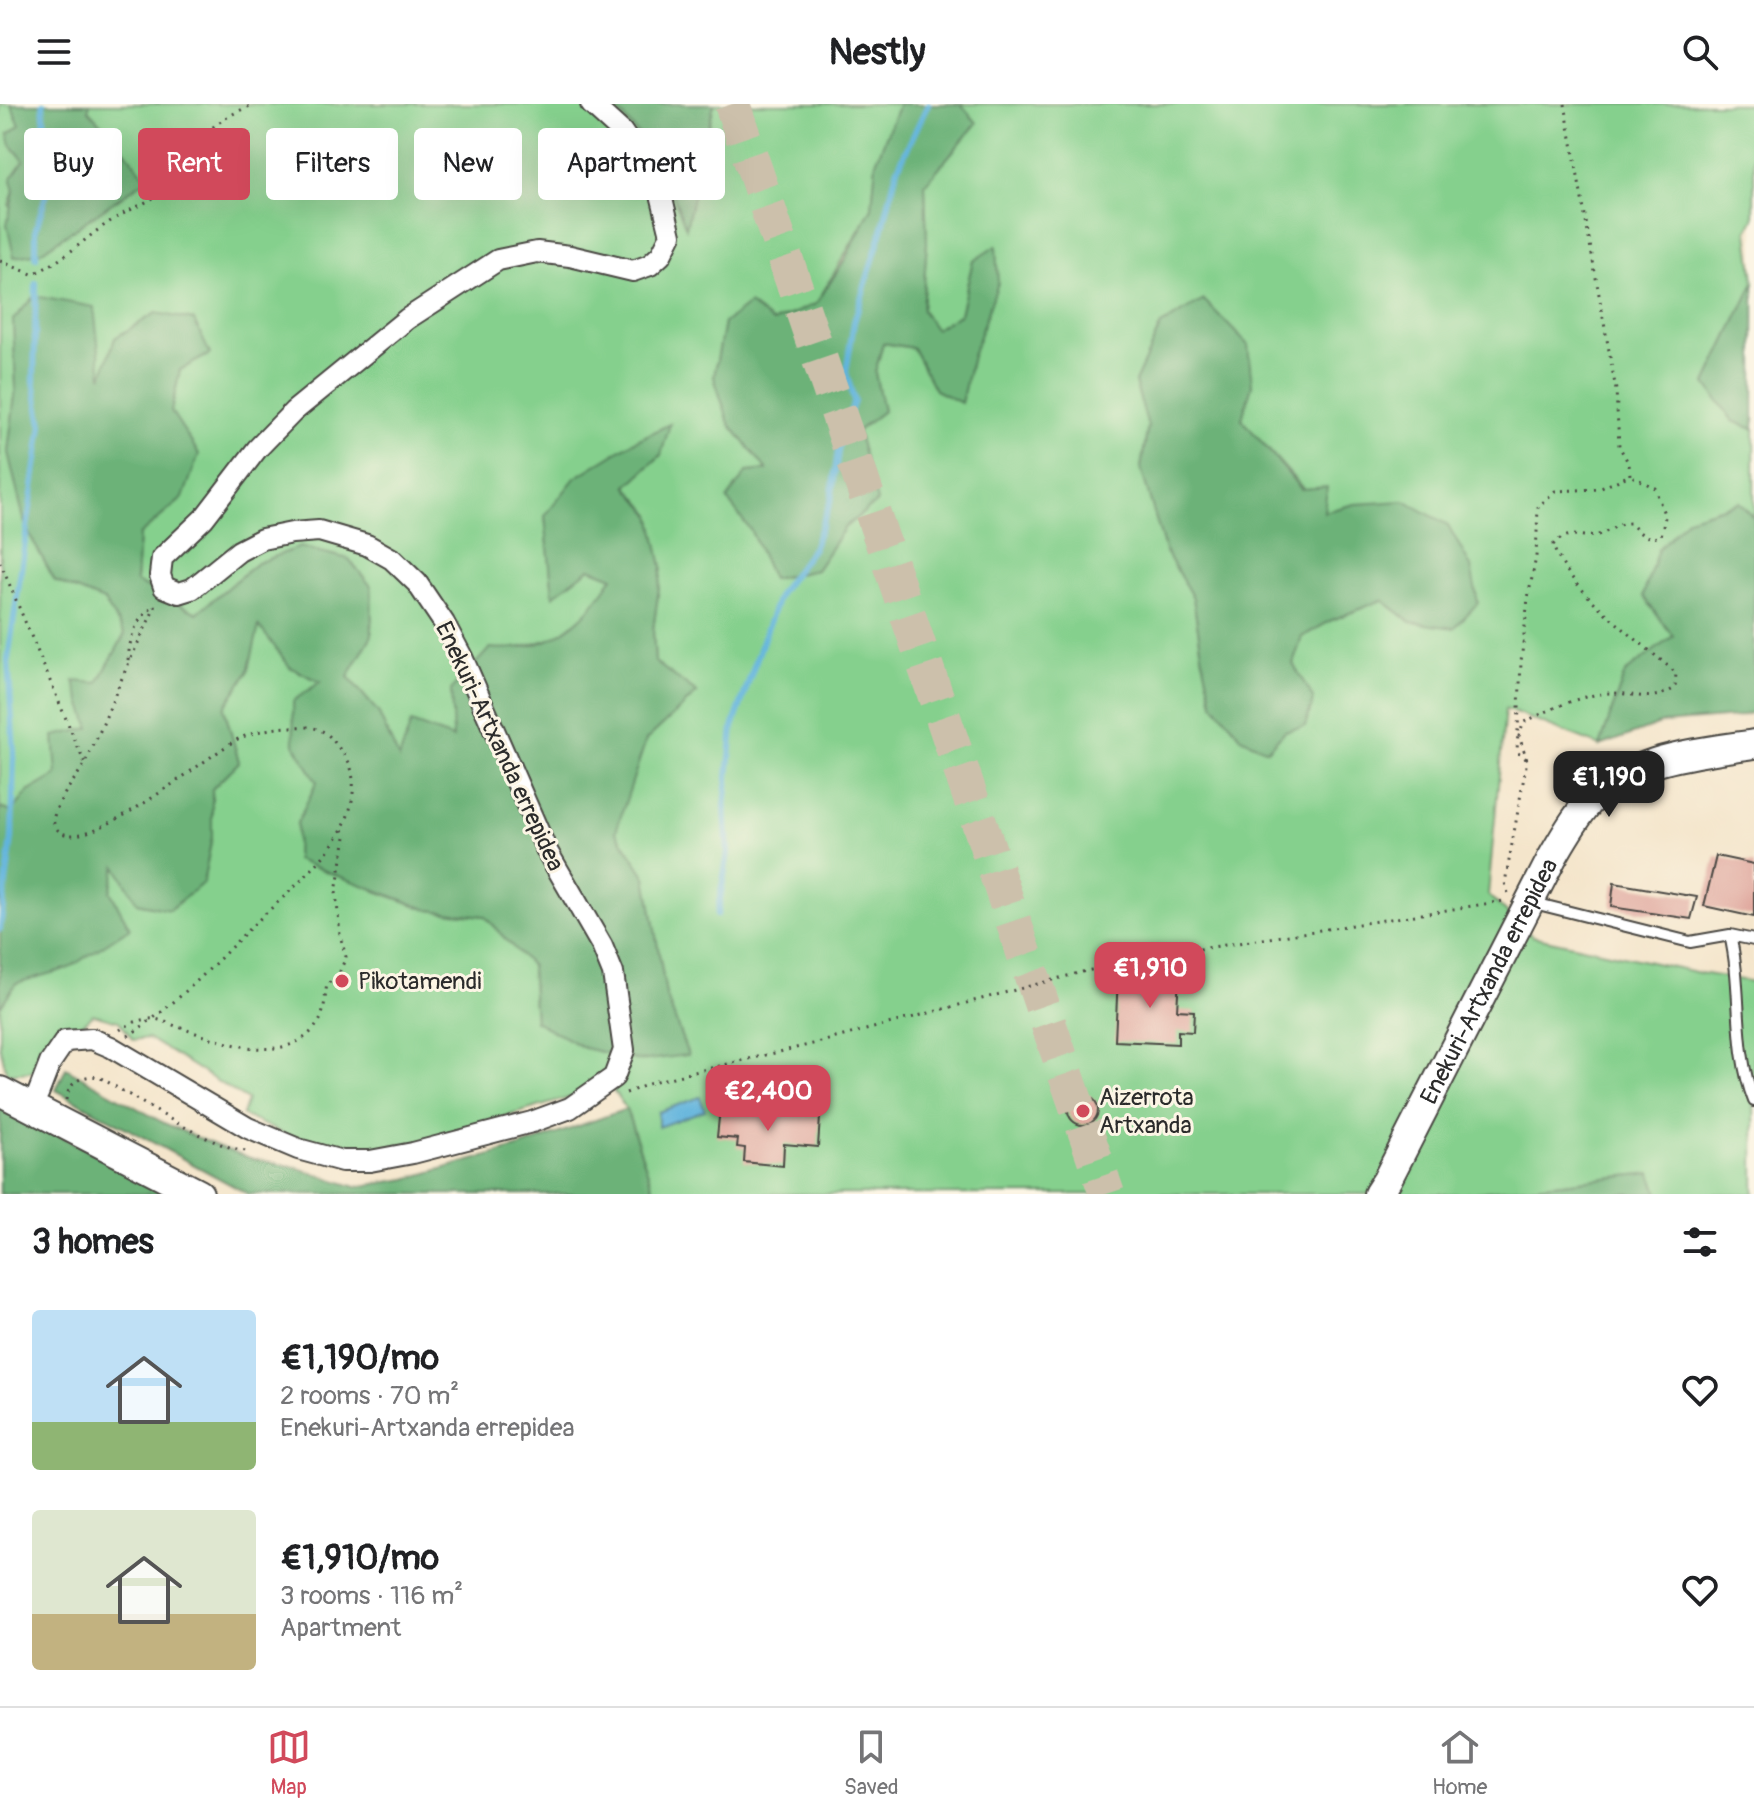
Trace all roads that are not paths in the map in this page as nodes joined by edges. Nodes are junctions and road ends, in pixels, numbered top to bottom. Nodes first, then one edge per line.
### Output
1 (591, 104) edge
2 (1754, 744) edge
3 (1522, 900) junction
4 (1730, 935) junction
5 (1754, 940) edge
6 (0, 1091) edge
7 (35, 1100) junction
8 (1754, 1101) edge
9 (199, 1194) edge
10 (1378, 1194) edge

1 - 7 street, Enekuri-Artxanda errepidea
2 - 3 street, Enekuri-Artxanda errepidea
3 - 4 lane
3 - 10 street, Enekuri-Artxanda errepidea
4 - 5 lane
4 - 8 lane
6 - 7 street
7 - 9 street

